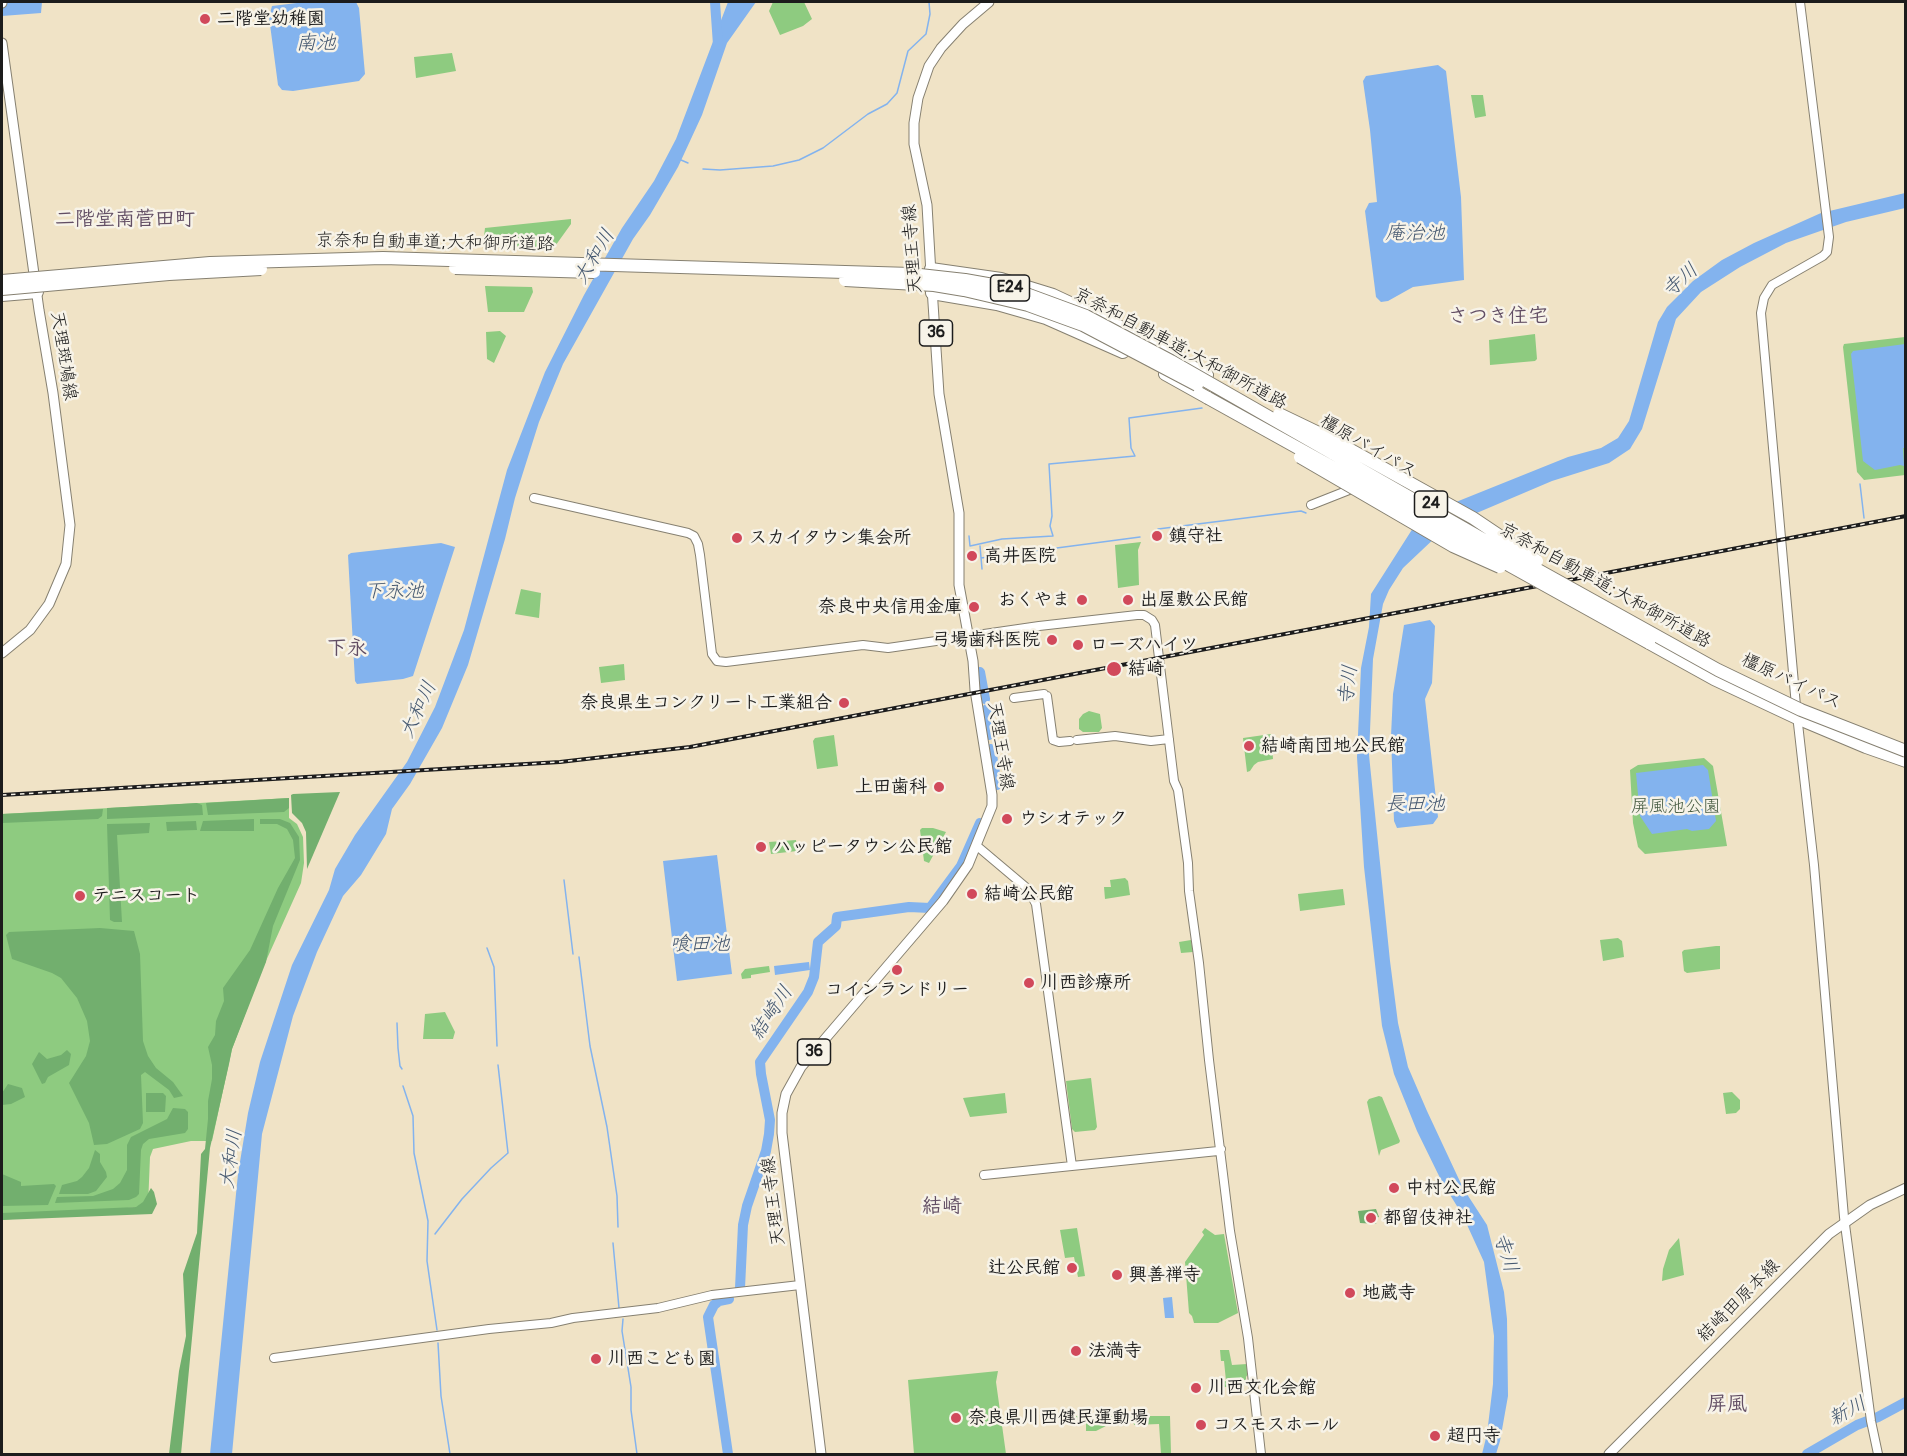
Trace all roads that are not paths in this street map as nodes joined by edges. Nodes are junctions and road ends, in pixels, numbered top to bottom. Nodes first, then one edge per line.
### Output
1 (989, 2) edge
2 (1800, 2) edge
3 (2, 43) edge
4 (931, 269) junction
5 (34, 272) junction
6 (2, 276) edge
7 (2, 281) edge
8 (2, 289) edge
9 (37, 292) junction
10 (932, 292) junction
11 (2, 295) edge
12 (1237, 402) junction
13 (1416, 477) dead end
14 (534, 498) dead end
15 (1311, 505) dead end
16 (1543, 584) junction
17 (1588, 595) junction
18 (968, 636) junction
19 (1652, 638) junction
20 (2, 653) edge
21 (1014, 698) dead end
22 (1797, 712) junction
23 (1169, 739) junction
24 (1905, 750) edge
25 (1905, 760) edge
26 (977, 846) junction
27 (1221, 1149) junction
28 (1072, 1166) junction
29 (984, 1175) dead end
30 (1905, 1188) edge
31 (1845, 1222) junction
32 (800, 1284) junction
33 (274, 1358) dead end
34 (821, 1455) edge
35 (1261, 1455) edge
36 (1609, 1455) edge
37 (1878, 1455) edge

1 - 4 main road, 天理王寺線 / 36
2 - 22 street
3 - 5 main road, 天理斑鳩線
4 - 10 main road, 天理王寺線 / 36
4 - 17 highway, 橿原バイパス / 24, bridge
5 - 6 highway
5 - 9 main road, 天理斑鳩線
7 - 12 highway, 京奈和自動車道;大和御所道路 / E24, bridge
8 - 12 highway, 京奈和自動車道;大和御所道路 / E24, bridge
9 - 11 highway
9 - 20 main road, 天理斑鳩線
10 - 16 highway, 橿原バイパス / 24, bridge
10 - 18 main road, 天理王寺線 / 36
12 - 16 highway, bridge
12 - 17 highway, bridge
12 - 24 highway, 京奈和自動車道;大和御所道路 / E24, bridge
12 - 25 highway, 京奈和自動車道;大和御所道路 / E24, bridge
13 - 15 street
14 - 18 street
16 - 19 highway, 橿原バイパス / 24, bridge
17 - 19 highway, 橿原バイパス / 24, bridge
18 - 23 street
18 - 26 main road, 天理王寺線 / 36
19 - 22 highway, 橿原バイパス / 24
21 - 23 street
22 - 24 highway, 橿原バイパス / 24
22 - 25 highway, 橿原バイパス / 24
22 - 31 street
23 - 27 street
26 - 28 street
26 - 32 main road, 天理王寺線 / 36
27 - 28 street
27 - 35 street
28 - 29 street
30 - 31 main road, 結崎田原本線
31 - 36 main road, 結崎田原本線
31 - 37 street
32 - 33 street
32 - 34 main road, 天理王寺線 / 36

